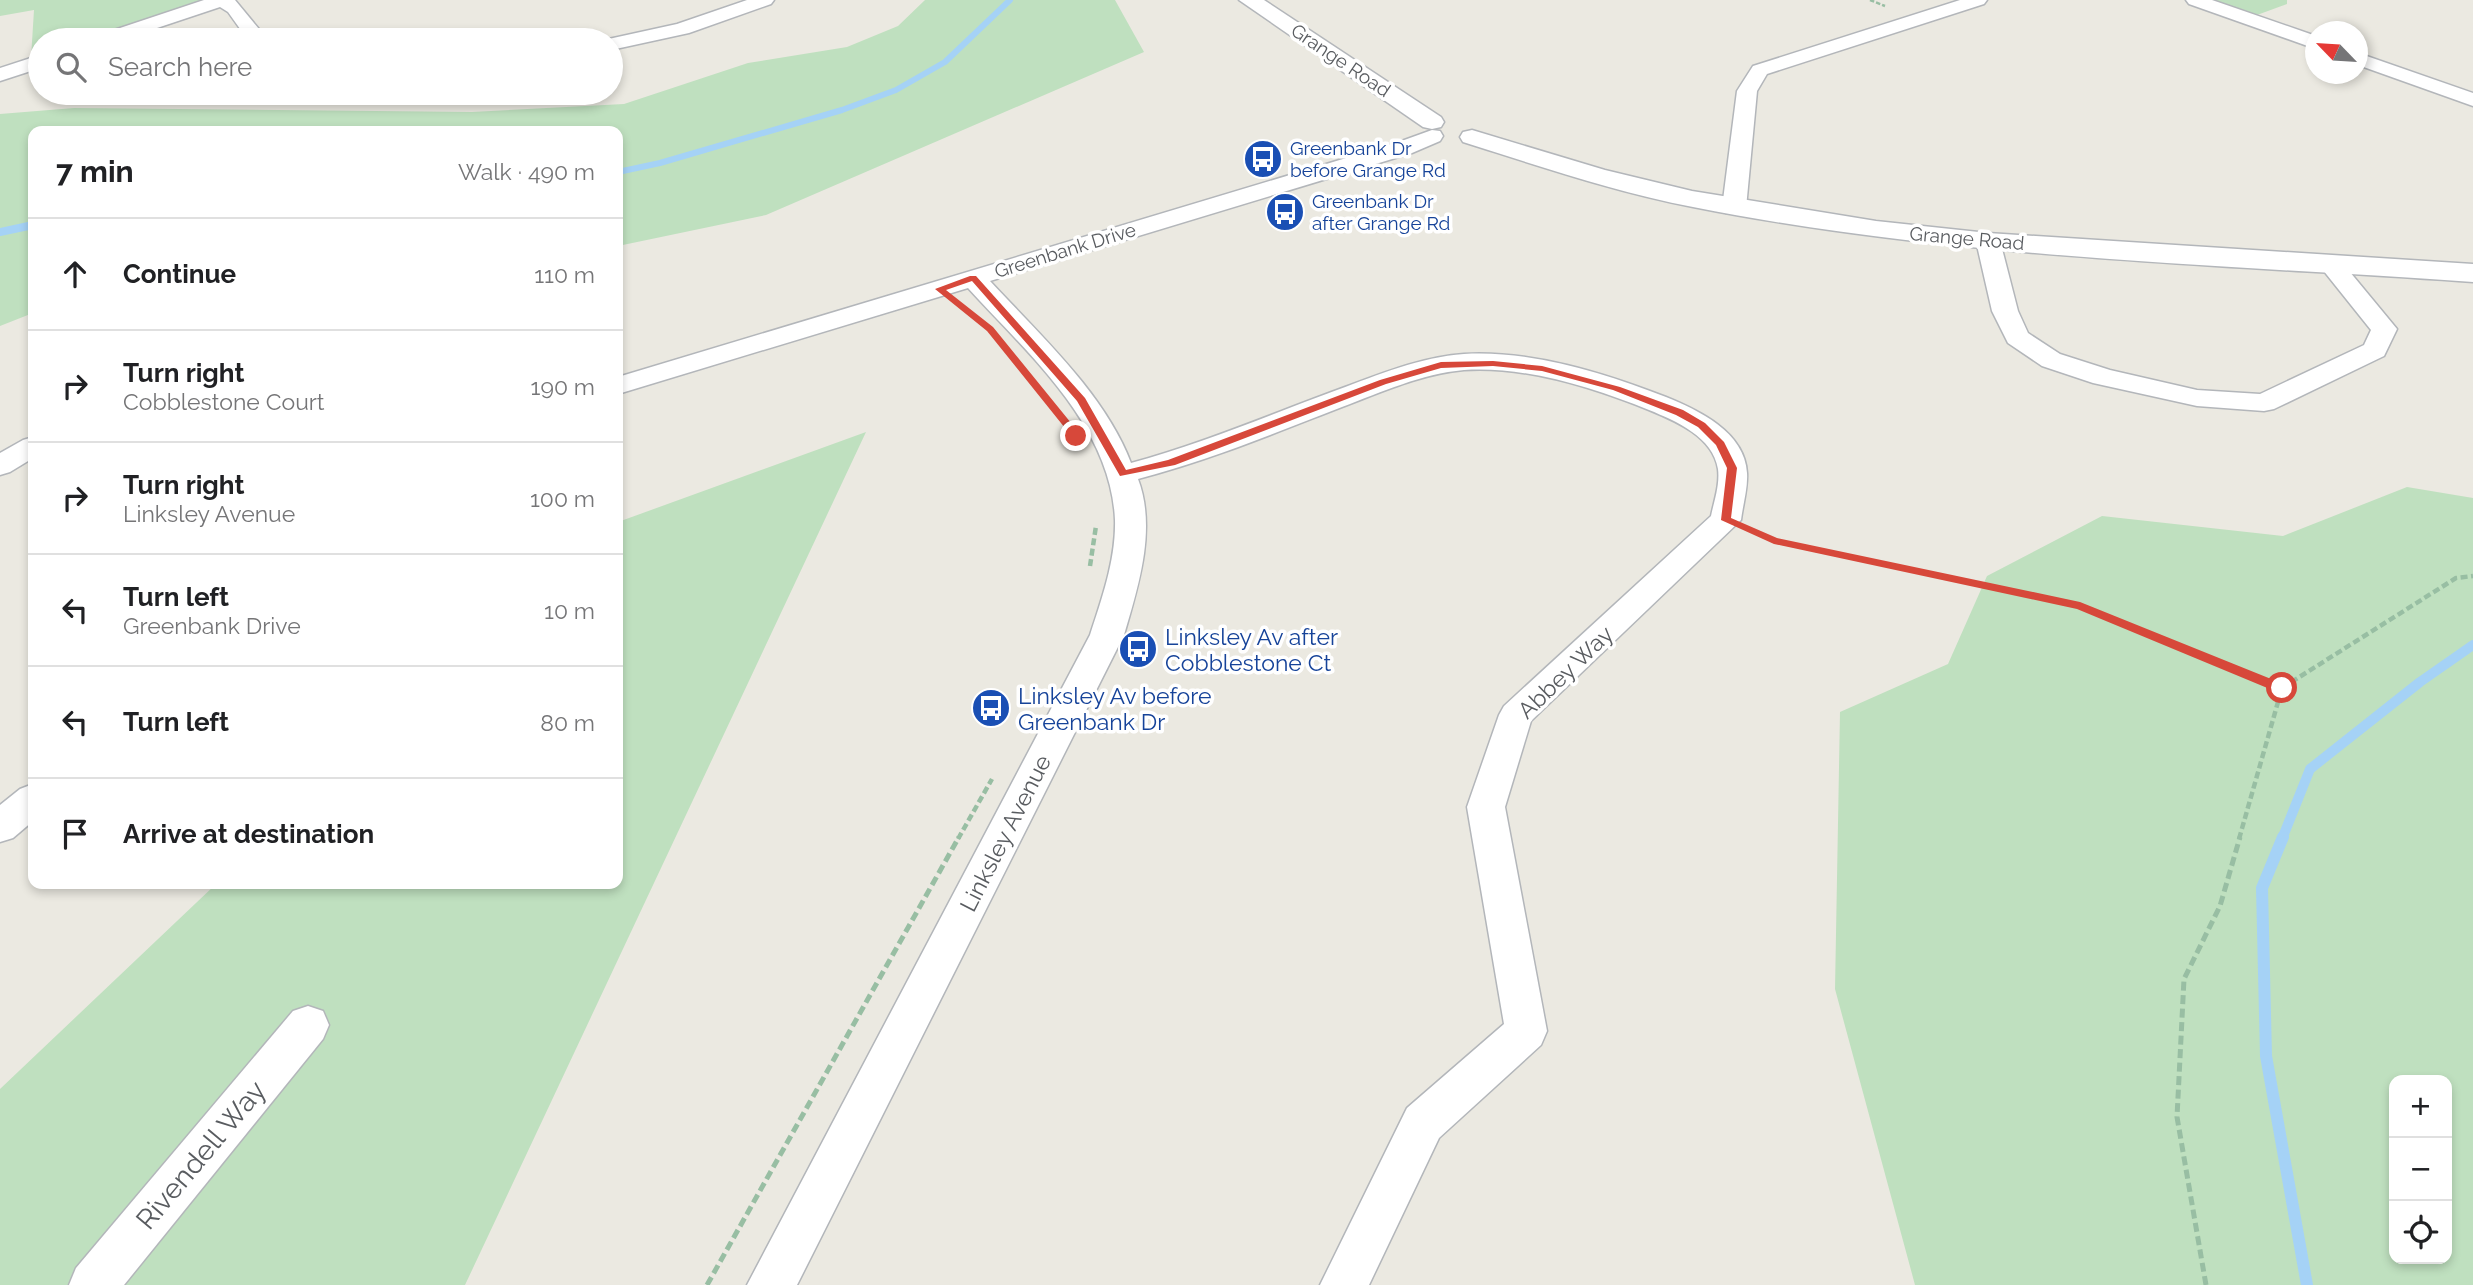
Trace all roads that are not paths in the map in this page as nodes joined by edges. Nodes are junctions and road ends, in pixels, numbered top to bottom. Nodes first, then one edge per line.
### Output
1 (223, 0) edge
2 (765, 0) edge
3 (1250, 0) edge
4 (1978, 0) edge
5 (2195, 0) edge
6 (139, 28) edge
7 (249, 28) edge
8 (2305, 40) edge
9 (623, 41) edge
10 (2368, 63) edge
11 (28, 65) edge
12 (0, 75) edge
13 (2473, 100) edge
14 (1432, 129) junction
15 (1734, 208) junction
16 (1988, 241) junction
17 (2330, 265) junction
18 (2473, 272) edge
19 (973, 278) junction
20 (623, 384) edge
21 (28, 449) edge
22 (0, 466) edge
23 (1123, 474) junction
24 (28, 803) edge
25 (0, 827) edge
26 (308, 1025) dead end
27 (93, 1285) edge
28 (771, 1285) edge
29 (1344, 1285) edge

1 - 6 street
1 - 7 street
2 - 9 street
3 - 14 street, Grange Road
4 - 15 street
5 - 8 street
10 - 13 street
11 - 12 street
14 - 15 street, Grange Road
14 - 19 street, Greenbank Drive
15 - 16 street, Grange Road
16 - 17 street, Grange Road
16 - 17 street
17 - 18 street, Grange Road
19 - 20 street, Greenbank Drive
19 - 23 street, Linksley Avenue
21 - 22 street
23 - 28 street, Linksley Avenue
23 - 29 street, Abbey Way
24 - 25 street
26 - 27 street, Rivendell Way

